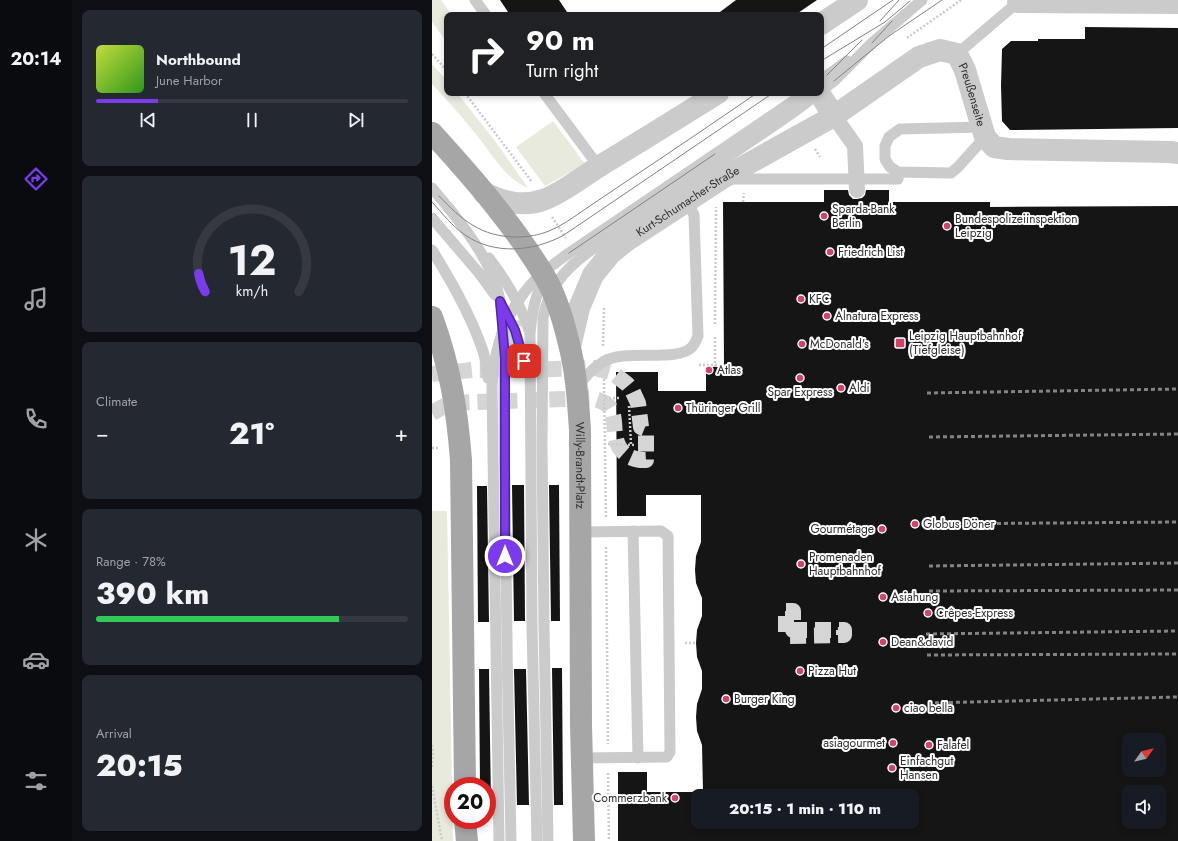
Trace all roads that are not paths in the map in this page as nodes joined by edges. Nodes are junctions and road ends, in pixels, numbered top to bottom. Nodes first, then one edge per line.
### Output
1 (475, 0) edge
2 (857, 0) edge
3 (922, 0) edge
4 (1018, 1) edge
5 (1178, 3) edge
6 (484, 12) edge
7 (824, 22) edge
8 (872, 43) junction
9 (956, 54) junction
10 (824, 78) edge
11 (824, 89) edge
12 (546, 96) edge
13 (713, 96) edge
14 (801, 96) edge
15 (815, 96) edge
16 (822, 96) edge
17 (834, 116) junction
18 (983, 132) junction
19 (432, 133) edge
20 (1178, 153) edge
21 (599, 167) junction
22 (898, 172) junction
23 (720, 178) junction
24 (856, 184) junction
25 (432, 188) edge
26 (484, 193) junction
27 (687, 201) junction
28 (448, 207) junction
29 (432, 218) edge
30 (432, 250) edge
31 (546, 281) junction
32 (500, 301) junction
33 (517, 302) junction
34 (432, 317) edge
35 (509, 317) junction
36 (503, 328) junction
37 (530, 333) junction
38 (570, 347) junction
39 (577, 388) junction
40 (543, 411) junction
41 (531, 412) junction
42 (492, 419) junction
43 (633, 531) junction
44 (580, 532) junction
45 (583, 758) junction
46 (638, 758) junction
47 (465, 777) edge
48 (466, 829) edge
49 (467, 841) edge
50 (499, 841) edge
51 (511, 841) edge
52 (537, 841) edge
53 (548, 841) edge
54 (584, 841) edge

1 - 6 lane
2 - 7 street
3 - 8 lane
4 - 5 street
4 - 9 lane
8 - 10 lane
8 - 11 lane
9 - 17 street, Preußenseite
9 - 18 street, Preußenseite
12 - 21 lane
13 - 21 street
14 - 31 lane
15 - 31 lane
16 - 17 street
17 - 23 street, Kurt-Schumacher-Straße
17 - 24 street
18 - 20 street, Preußenseite
18 - 22 lane
18 - 22 lane
19 - 26 main road, Willy-Brandt-Platz
21 - 26 street
22 - 24 lane
23 - 24 lane
23 - 27 street, Kurt-Schumacher-Straße
25 - 28 lane
26 - 31 main road, Willy-Brandt-Platz
27 - 38 street, Kurt-Schumacher-Straße
27 - 39 lane
28 - 32 lane
28 - 33 lane
29 - 32 lane
30 - 42 lane
31 - 33 lane
31 - 37 lane
31 - 38 main road, Willy-Brandt-Platz
31 - 40 lane
32 - 35 lane
32 - 36 lane
33 - 35 lane
33 - 37 lane
34 - 47 main road
35 - 36 lane
35 - 41 lane
36 - 42 lane
36 - 51 lane
37 - 40 lane
37 - 41 lane
38 - 39 main road, Willy-Brandt-Platz
39 - 44 main road, Willy-Brandt-Platz
40 - 53 lane
41 - 52 lane
42 - 50 lane
43 - 44 lane
43 - 46 lane
43 - 46 lane
44 - 45 main road, Willy-Brandt-Platz
45 - 46 lane
45 - 54 main road, Willy-Brandt-Platz
48 - 49 main road

